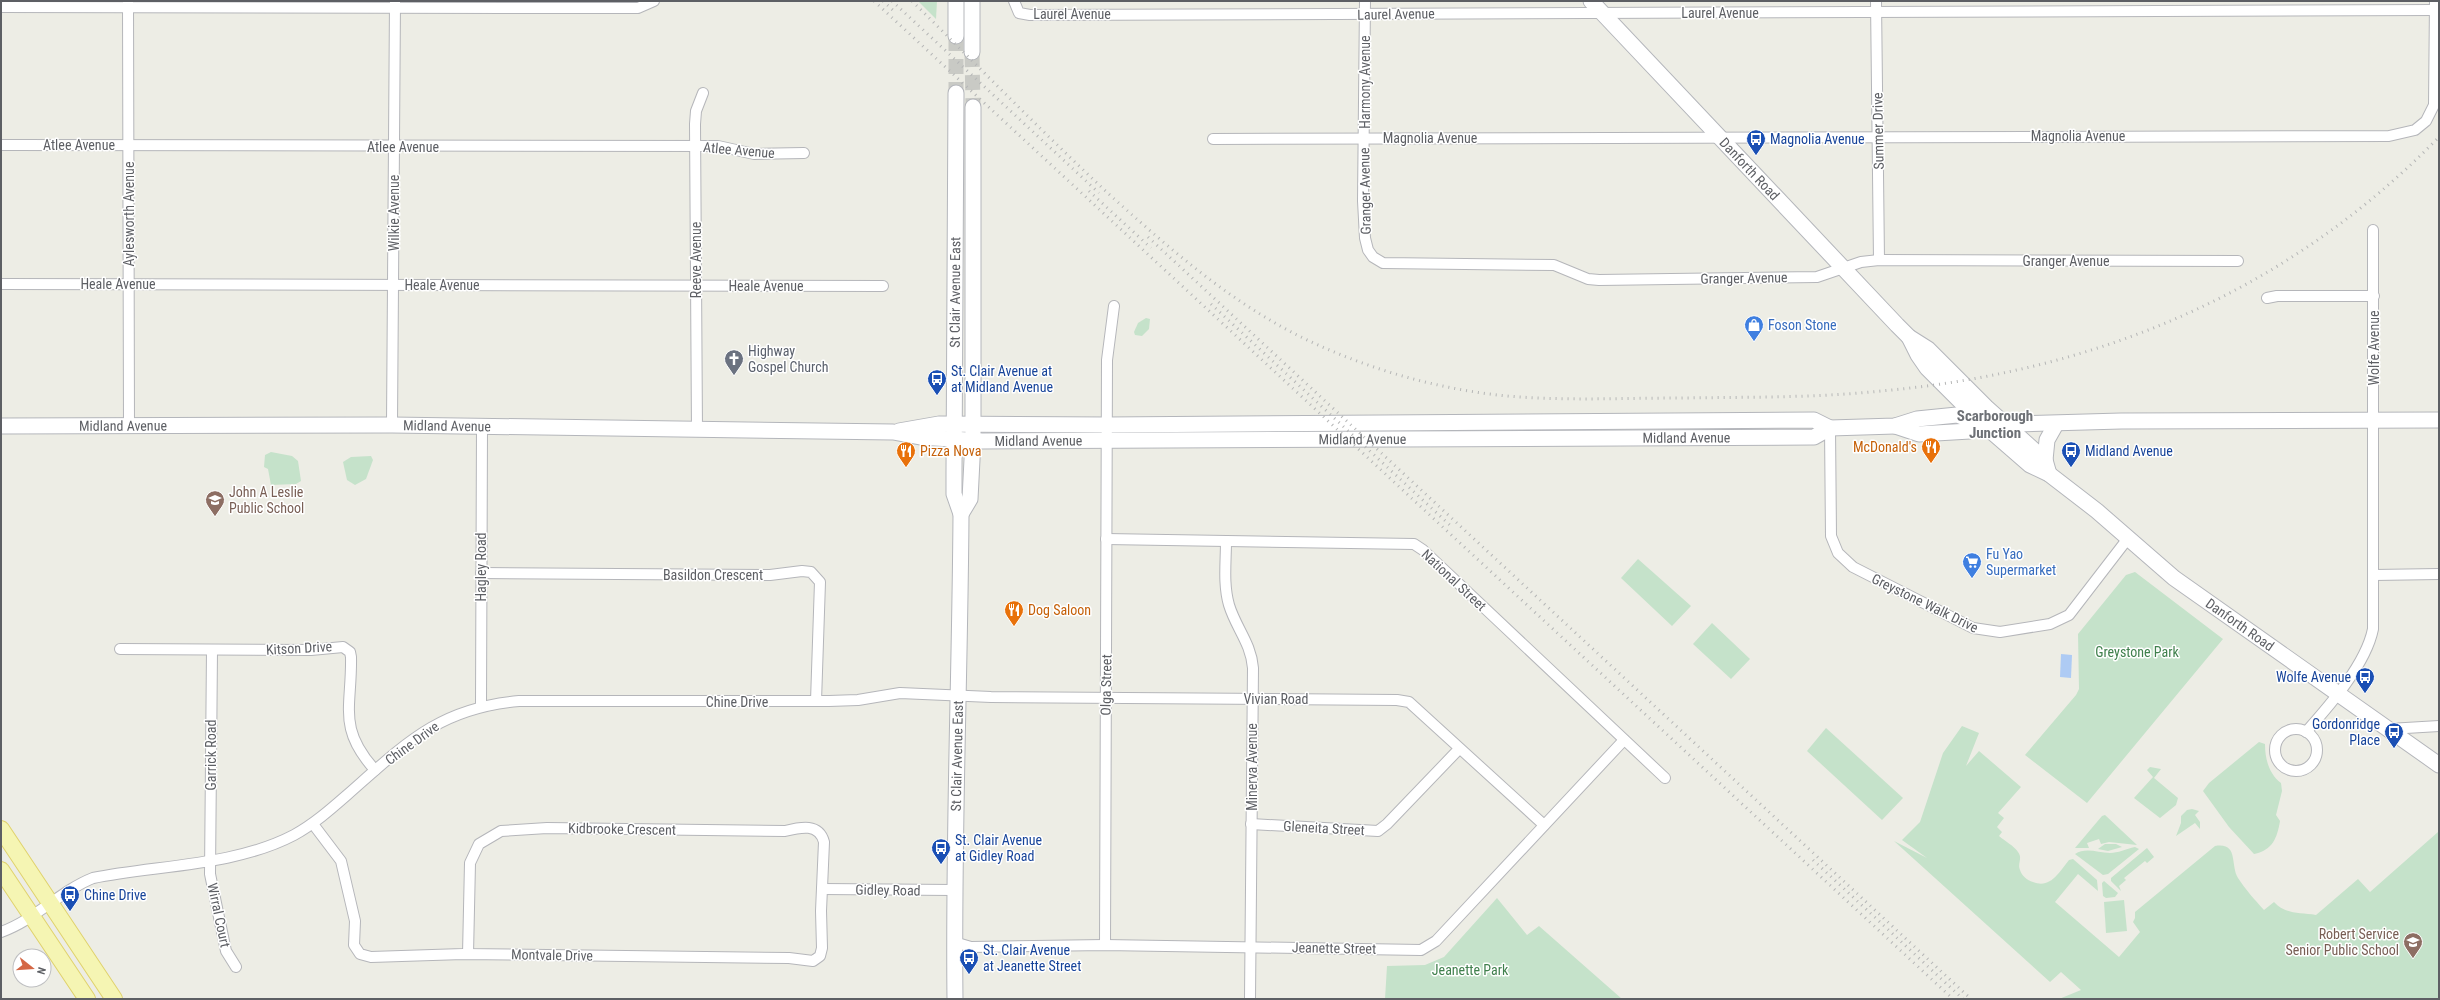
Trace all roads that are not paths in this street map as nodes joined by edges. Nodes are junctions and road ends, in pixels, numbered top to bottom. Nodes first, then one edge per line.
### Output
1 (654, 1) edge
2 (956, 1) edge
3 (972, 1) edge
4 (1014, 1) edge
5 (1365, 1) edge
6 (1591, 1) edge
7 (1876, 1) edge
8 (128, 4) edge
9 (395, 4) edge
10 (2435, 5) edge
11 (1, 6) edge
12 (1876, 12) junction
13 (1603, 13) junction
14 (1365, 15) junction
15 (956, 36) tunnel mouth
16 (972, 52) tunnel mouth
17 (703, 92) dead end
18 (956, 93) tunnel mouth
19 (972, 107) tunnel mouth
20 (1720, 137) junction
21 (1878, 137) junction
22 (1213, 139) dead end
23 (1365, 139) junction
24 (1, 145) edge
25 (130, 145) junction
26 (696, 146) junction
27 (395, 147) junction
28 (804, 153) dead end
29 (2373, 230) dead end
30 (1879, 260) junction
31 (2238, 261) dead end
32 (1843, 268) junction
33 (1, 284) edge
34 (129, 284) junction
35 (394, 285) junction
36 (697, 286) junction
37 (883, 286) dead end
38 (2374, 296) junction
39 (2267, 298) dead end
40 (1114, 306) dead end
41 (1909, 337) junction
42 (2374, 420) junction
43 (2439, 420) edge
44 (2006, 424) junction
45 (2056, 424) junction
46 (392, 425) junction
47 (974, 425) junction
48 (1107, 425) junction
49 (1984, 425) junction
50 (1, 426) edge
51 (129, 426) junction
52 (482, 427) junction
53 (1830, 428) junction
54 (697, 430) junction
55 (955, 432) junction
56 (974, 440) junction
57 (1107, 441) junction
58 (2047, 467) junction
59 (962, 514) junction
60 (2129, 537) junction
61 (1106, 539) junction
62 (1226, 541) junction
63 (481, 573) junction
64 (2439, 574) edge
65 (2374, 575) junction
66 (120, 649) dead end
67 (212, 650) junction
68 (2338, 695) junction
69 (960, 696) junction
70 (1105, 698) junction
71 (1252, 699) junction
72 (816, 701) junction
73 (481, 706) junction
74 (2439, 726) edge
75 (2389, 729) junction
76 (2306, 732) junction
77 (1624, 740) junction
78 (1459, 749) junction
79 (2439, 765) edge
80 (375, 770) junction
81 (1665, 778) dead end
82 (312, 824) junction
83 (1251, 824) junction
84 (1544, 825) junction
85 (1, 829) edge
86 (211, 859) junction
87 (1, 870) edge
88 (822, 889) junction
89 (954, 890) junction
90 (50, 903) junction
91 (31, 916) junction
92 (1, 932) edge
93 (954, 942) junction
94 (1105, 945) junction
95 (1250, 946) junction
96 (468, 954) junction
97 (236, 967) dead end
98 (87, 999) edge
99 (114, 999) edge
100 (955, 999) edge
101 (1250, 999) edge

1 - 9 street
2 - 15 main road
3 - 16 main road
4 - 14 street, Laurel Avenue
5 - 14 street, Harmony Avenue
6 - 13 main road, Danforth Road
7 - 12 street, Summer Drive
8 - 9 street
8 - 11 street
8 - 25 street, Aylesworth Avenue
9 - 27 street, Wilkie Avenue
10 - 12 street, Laurel Avenue
10 - 21 street, Magnolia Avenue
12 - 13 street, Laurel Avenue
12 - 21 street, Summer Drive
13 - 14 street, Laurel Avenue
13 - 20 main road, Danforth Road
14 - 23 street, Harmony Avenue
17 - 26 street, Reeve Avenue
18 - 55 main road, St Clair Avenue East
19 - 47 main road, St Clair Avenue East
20 - 21 street, Magnolia Avenue
20 - 23 street, Magnolia Avenue
20 - 32 main road, Danforth Road
21 - 30 street, Summer Drive
22 - 23 street, Magnolia Avenue
23 - 32 street, Granger Avenue
24 - 25 street, Atlee Avenue
25 - 27 street, Atlee Avenue
25 - 34 street, Aylesworth Avenue
26 - 27 street, Atlee Avenue
26 - 28 street, Atlee Avenue
26 - 36 street, Reeve Avenue
27 - 35 street, Wilkie Avenue
29 - 38 street, Wolfe Avenue
30 - 31 street, Granger Avenue
30 - 32 street, Granger Avenue
32 - 41 main road, Danforth Road
33 - 34 street, Heale Avenue
34 - 35 street, Heale Avenue
34 - 51 street, Aylesworth Avenue
35 - 36 street, Heale Avenue
35 - 46 street, Wilkie Avenue
36 - 37 street, Heale Avenue
36 - 54 street, Reeve Avenue
38 - 39 street
38 - 42 street, Wolfe Avenue
40 - 48 street, Olga Street
41 - 44 main road, Danforth Road
41 - 49 main road, Danforth Road
42 - 43 main road, Midland Avenue
42 - 45 main road, Midland Avenue
42 - 65 street, Wolfe Avenue
44 - 45 main road, Midland Avenue
44 - 49 main road, Midland Avenue
44 - 58 main road, Danforth Road
45 - 58 main road
46 - 51 main road, Midland Avenue
46 - 52 main road, Midland Avenue
47 - 48 main road, Midland Avenue
47 - 55 main road, Midland Avenue
47 - 56 main road, St Clair Avenue East
48 - 53 main road, Midland Avenue
48 - 57 street, Olga Street
49 - 53 main road, Midland Avenue
49 - 58 main road, Danforth Road
50 - 51 main road, Midland Avenue
52 - 54 main road, Midland Avenue
52 - 63 street, Hagley Road
53 - 57 main road, Midland Avenue
53 - 60 street, Greystone Walk Drive
54 - 55 main road, Midland Avenue
55 - 56 main road, Midland Avenue
55 - 59 main road, St Clair Avenue East
56 - 57 main road, Midland Avenue
56 - 59 main road, St Clair Avenue East
57 - 61 street, Olga Street
58 - 60 main road, Danforth Road
59 - 69 main road, St Clair Avenue East
60 - 68 main road, Danforth Road
61 - 62 street, National Street
61 - 70 street, Olga Street
62 - 71 street, Minerva Avenue
62 - 77 street, National Street
63 - 72 street, Basildon Crescent
63 - 73 street, Hagley Road
64 - 65 street
65 - 68 street, Wolfe Avenue
66 - 67 street, Kitson Drive
67 - 80 street, Kitson Drive
67 - 86 street, Garrick Road
68 - 75 main road, Danforth Road
68 - 76 street
69 - 70 street, Vivian Road
69 - 72 street, Chine Drive
69 - 89 main road, St Clair Avenue East
70 - 71 street, Vivian Road
70 - 94 street, Olga Street
71 - 78 street, Vivian Road
71 - 83 street, Minerva Avenue
72 - 73 street, Chine Drive
73 - 80 street, Chine Drive
74 - 75 street
75 - 79 main road, Danforth Road
76 - 76 street
77 - 81 street, National Street
77 - 84 street, Jeanette Street
78 - 83 street, Gleneita Street
78 - 84 street, Vivian Road
80 - 82 street, Chine Drive
82 - 86 street, Chine Drive
82 - 96 street, Montvale Drive
83 - 95 street, Minerva Avenue
84 - 95 street, Jeanette Street
85 - 90 main road
86 - 90 street, Chine Drive
86 - 97 street, Wirral Court
87 - 91 main road
88 - 89 street, Gidley Road
88 - 96 street, Montvale Drive
88 - 96 street, Kidbrooke Crescent
89 - 93 main road, St Clair Avenue East
90 - 91 street, Chine Drive
90 - 99 main road
91 - 92 street, Chine Drive
91 - 98 main road
93 - 94 street, Jeanette Street
93 - 100 main road, St Clair Avenue East
94 - 95 street, Jeanette Street
95 - 101 street, Minerva Avenue

